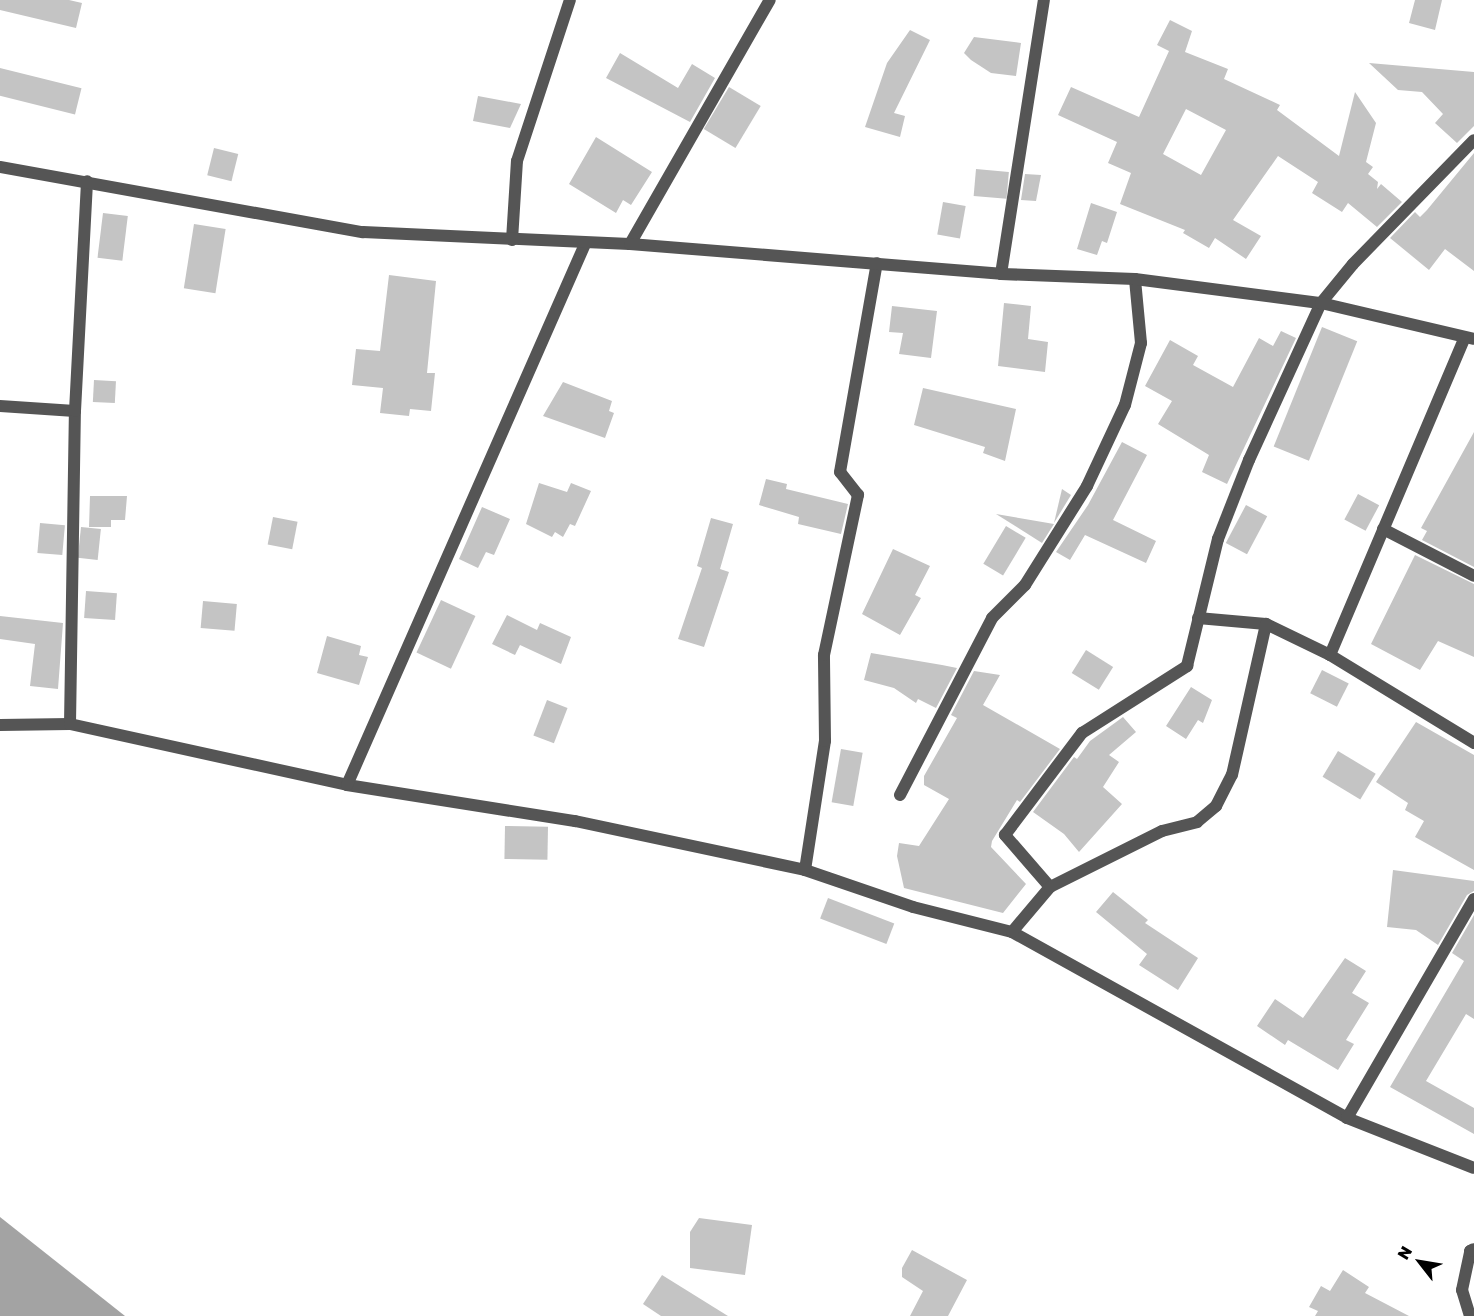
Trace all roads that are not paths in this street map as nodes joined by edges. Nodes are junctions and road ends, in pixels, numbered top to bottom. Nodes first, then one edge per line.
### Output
1 (570, 0) edge
2 (770, 0) edge
3 (1044, 0) edge
4 (1474, 140) edge
5 (0, 167) edge
6 (87, 181) junction
7 (512, 240) junction
8 (585, 244) junction
9 (630, 244) junction
10 (877, 263) junction
11 (1001, 274) junction
12 (1135, 279) junction
13 (1321, 303) junction
14 (1470, 338) edge
15 (0, 406) edge
16 (75, 411) junction
17 (1383, 529) junction
18 (1474, 576) edge
19 (1198, 618) junction
20 (1266, 624) junction
21 (1330, 655) junction
22 (70, 724) junction
23 (0, 725) edge
24 (1474, 743) edge
25 (347, 785) junction
26 (900, 795) dead end
27 (805, 870) junction
28 (1050, 887) junction
29 (1474, 899) edge
30 (1012, 932) junction
31 (1347, 1118) junction
32 (1474, 1168) edge
33 (1474, 1249) edge
34 (1470, 1316) edge

1 - 7 street
2 - 9 street
3 - 11 street
4 - 13 street
5 - 6 street
6 - 7 street
6 - 16 street
7 - 8 street
8 - 9 street
8 - 25 street
9 - 10 street
10 - 11 street
10 - 27 street
11 - 12 street
12 - 13 street
12 - 26 street
13 - 14 street
13 - 19 street
14 - 17 street
15 - 16 street
16 - 22 street
17 - 18 street
17 - 21 street
19 - 20 street
19 - 28 street
20 - 21 street
20 - 28 street
21 - 24 street
22 - 23 street
22 - 25 street
25 - 27 street
27 - 30 street
28 - 30 street
29 - 31 street
30 - 31 street
31 - 32 street
33 - 34 street

